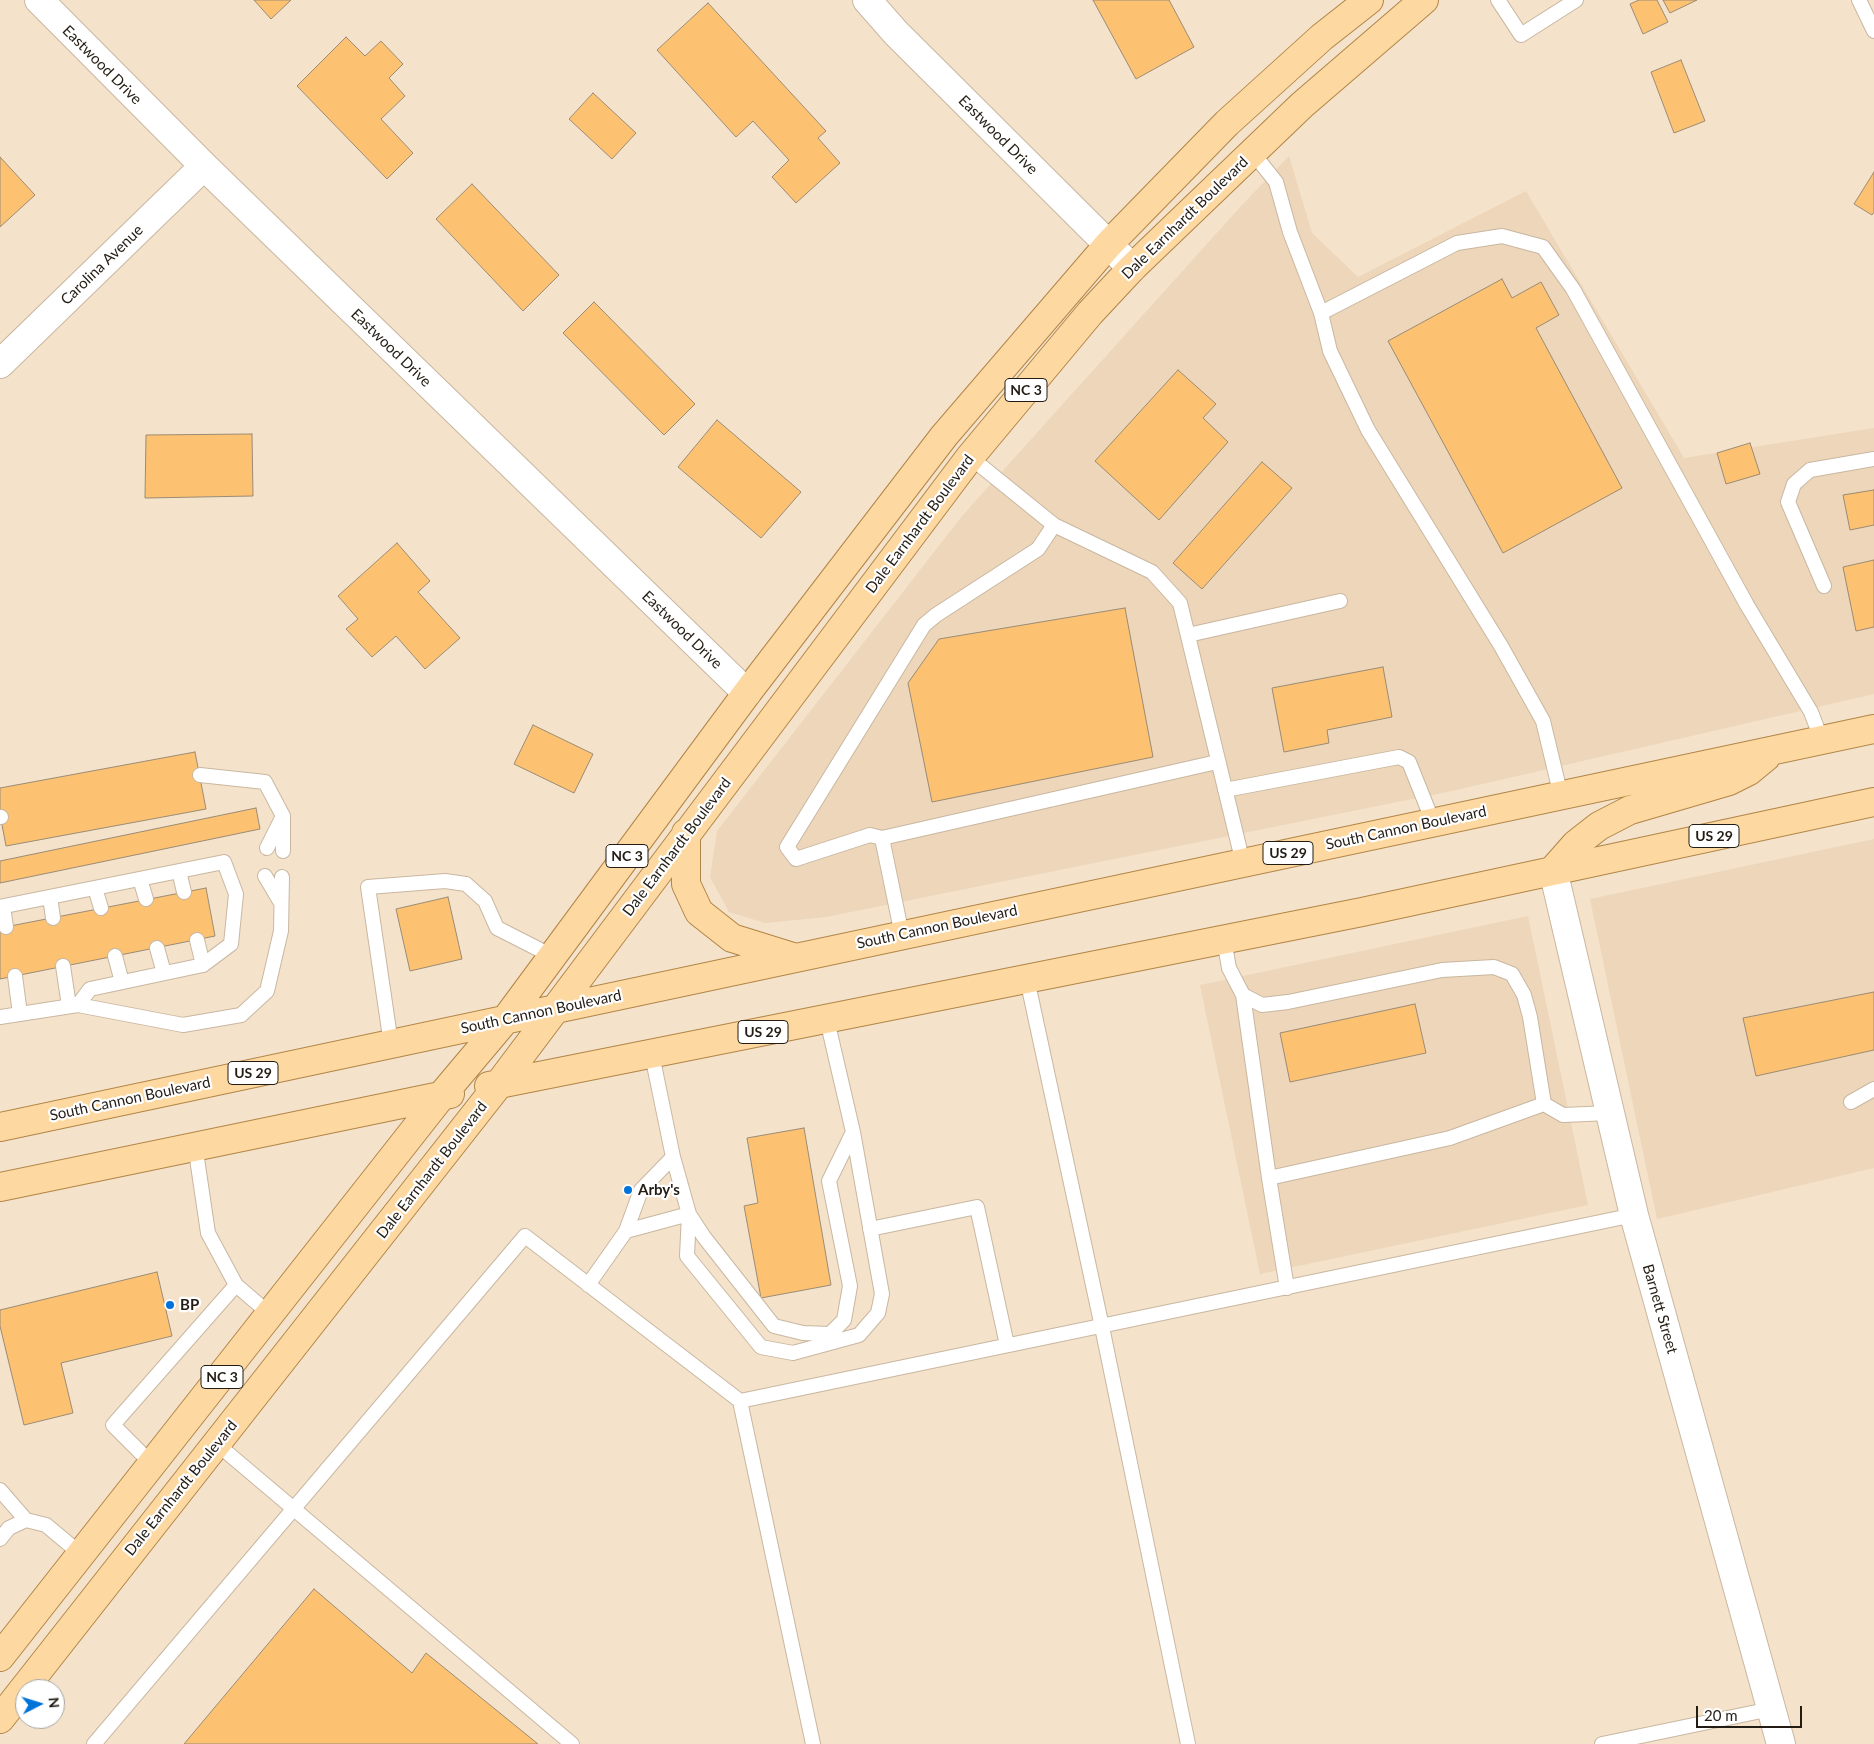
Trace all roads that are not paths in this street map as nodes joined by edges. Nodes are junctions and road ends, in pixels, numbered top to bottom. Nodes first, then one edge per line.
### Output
1 (39, 0) edge
2 (867, 0) edge
3 (1369, 0) edge
4 (1424, 0) edge
5 (1498, 0) edge
6 (1576, 0) edge
7 (1859, 0) edge
8 (1874, 31) edge
9 (1253, 153) junction
10 (204, 166) junction
11 (1108, 245) junction
12 (1132, 268) junction
13 (1321, 313) junction
14 (0, 364) edge
15 (970, 457) junction
16 (1874, 459) edge
17 (1054, 525) junction
18 (1824, 586) dead end
19 (1340, 601) dead end
20 (1188, 635) junction
21 (748, 693) junction
22 (1874, 729) edge
23 (1822, 741) junction
24 (1774, 750) junction
25 (1217, 762) junction
26 (200, 775) dead end
27 (1225, 790) junction
28 (1561, 796) junction
29 (1874, 802) edge
30 (283, 816) junction
31 (1433, 822) junction
32 (686, 833) junction
33 (882, 838) junction
34 (267, 848) dead end
35 (283, 851) dead end
36 (1243, 863) junction
37 (1553, 870) junction
38 (180, 871) junction
39 (265, 876) dead end
40 (282, 877) dead end
41 (140, 879) junction
42 (95, 888) junction
43 (184, 892) dead end
44 (50, 897) junction
45 (146, 900) dead end
46 (281, 904) junction
47 (2, 907) edge
48 (101, 908) dead end
49 (53, 918) dead end
50 (6, 927) dead end
51 (902, 935) junction
52 (197, 940) dead end
53 (1224, 940) junction
54 (157, 948) dead end
55 (115, 956) dead end
56 (552, 956) junction
57 (794, 958) junction
58 (202, 965) junction
59 (63, 966) dead end
60 (164, 974) junction
61 (15, 976) dead end
62 (1027, 979) junction
63 (122, 982) junction
64 (1243, 995) junction
65 (74, 1005) junction
66 (554, 1009) junction
67 (20, 1014) junction
68 (0, 1017) edge
69 (506, 1019) junction
70 (827, 1020) junction
71 (391, 1044) junction
72 (652, 1055) junction
73 (498, 1084) junction
74 (1874, 1089) edge
75 (442, 1095) junction
76 (1851, 1102) dead end
77 (1544, 1104) junction
78 (1610, 1112) junction
79 (0, 1127) edge
80 (853, 1132) junction
81 (195, 1145) junction
82 (672, 1157) junction
83 (1269, 1178) junction
84 (0, 1187) edge
85 (689, 1214) junction
86 (1634, 1215) junction
87 (870, 1229) junction
88 (626, 1231) junction
89 (236, 1285) junction
90 (588, 1285) junction
91 (1287, 1288) junction
92 (271, 1315) junction
93 (1102, 1327) junction
94 (1006, 1345) junction
95 (740, 1401) junction
96 (217, 1444) junction
97 (153, 1465) junction
98 (0, 1490) edge
99 (295, 1508) junction
100 (26, 1520) junction
101 (0, 1538) edge
102 (82, 1555) junction
103 (0, 1657) edge
104 (1771, 1708) junction
105 (0, 1719) edge
106 (94, 1744) edge
107 (572, 1744) edge
108 (813, 1744) edge
109 (1188, 1744) edge
110 (1602, 1744) edge
111 (1781, 1744) edge

1 - 10 street, Eastwood Drive
2 - 11 street, Eastwood Drive
3 - 11 main road, NC 3
4 - 9 main road, Dale Earnhardt Boulevard / NC 3
5 - 6 lane
7 - 8 lane
9 - 12 main road, Dale Earnhardt Boulevard / NC 3
9 - 13 lane
10 - 14 street, Carolina Avenue
10 - 21 street, Eastwood Drive
11 - 12 street, Eastwood Drive
11 - 21 main road, NC 3
12 - 15 main road, Dale Earnhardt Boulevard / NC 3
13 - 23 lane
13 - 28 lane
15 - 17 lane
15 - 32 main road, Dale Earnhardt Boulevard / NC 3
16 - 18 lane
17 - 20 lane
17 - 33 lane
19 - 20 lane
20 - 25 lane
21 - 56 main road, NC 3
22 - 23 main road, South Cannon Boulevard / US 29
23 - 24 main road, South Cannon Boulevard / US 29
24 - 28 main road, South Cannon Boulevard / US 29
24 - 37 main road, US 29
25 - 27 lane
25 - 33 lane
26 - 30 lane
27 - 31 lane
27 - 36 lane
28 - 31 main road, South Cannon Boulevard / US 29
29 - 37 main road, US 29
30 - 34 lane
30 - 35 lane
31 - 36 main road, South Cannon Boulevard / US 29
32 - 57 main road
32 - 66 main road, Dale Earnhardt Boulevard / NC 3
33 - 51 lane
36 - 51 main road, South Cannon Boulevard / US 29
37 - 53 main road, US 29
37 - 78 street, Barnett Street
38 - 41 lane
38 - 43 lane
38 - 58 lane
39 - 46 lane
40 - 46 lane
41 - 42 lane
41 - 45 lane
42 - 44 lane
42 - 48 lane
44 - 47 lane
44 - 49 lane
46 - 65 lane
47 - 50 lane
51 - 57 main road, South Cannon Boulevard / US 29
52 - 58 lane
53 - 62 main road, US 29
53 - 64 lane
54 - 60 lane
55 - 63 lane
56 - 69 main road, NC 3
56 - 71 lane
57 - 66 main road, South Cannon Boulevard / US 29
58 - 60 lane
59 - 65 lane
60 - 63 lane
61 - 67 lane
62 - 70 main road, US 29
62 - 93 lane
63 - 65 lane
64 - 77 lane
64 - 83 lane
65 - 67 lane
66 - 69 main road, South Cannon Boulevard / US 29
66 - 73 main road, Dale Earnhardt Boulevard / NC 3
67 - 68 lane
69 - 71 main road, South Cannon Boulevard / US 29
69 - 75 main road, NC 3
70 - 72 main road, US 29
70 - 80 lane
71 - 79 main road, South Cannon Boulevard / US 29
72 - 73 main road, US 29
72 - 82 lane
73 - 75 main road, US 29
73 - 96 main road, Dale Earnhardt Boulevard / NC 3
74 - 76 lane
75 - 81 main road, US 29
75 - 92 main road, NC 3
77 - 78 lane
77 - 83 lane
78 - 86 street, Barnett Street
80 - 85 lane
80 - 87 lane
81 - 84 main road, US 29
81 - 89 lane
82 - 85 lane
82 - 88 lane
83 - 91 lane
85 - 87 lane
85 - 88 lane
86 - 91 lane
86 - 104 street, Barnett Street
87 - 94 lane
88 - 90 lane
89 - 92 lane
89 - 97 lane
90 - 95 lane
90 - 99 lane
91 - 93 lane
92 - 97 main road, NC 3
93 - 94 lane
93 - 109 lane
94 - 95 lane
95 - 108 lane
96 - 99 lane
96 - 105 main road, Dale Earnhardt Boulevard / NC 3
97 - 102 main road, NC 3
98 - 100 lane
99 - 106 lane
99 - 107 lane
100 - 101 lane
100 - 102 lane
102 - 103 main road, NC 3
104 - 110 lane
104 - 111 street, Barnett Street

